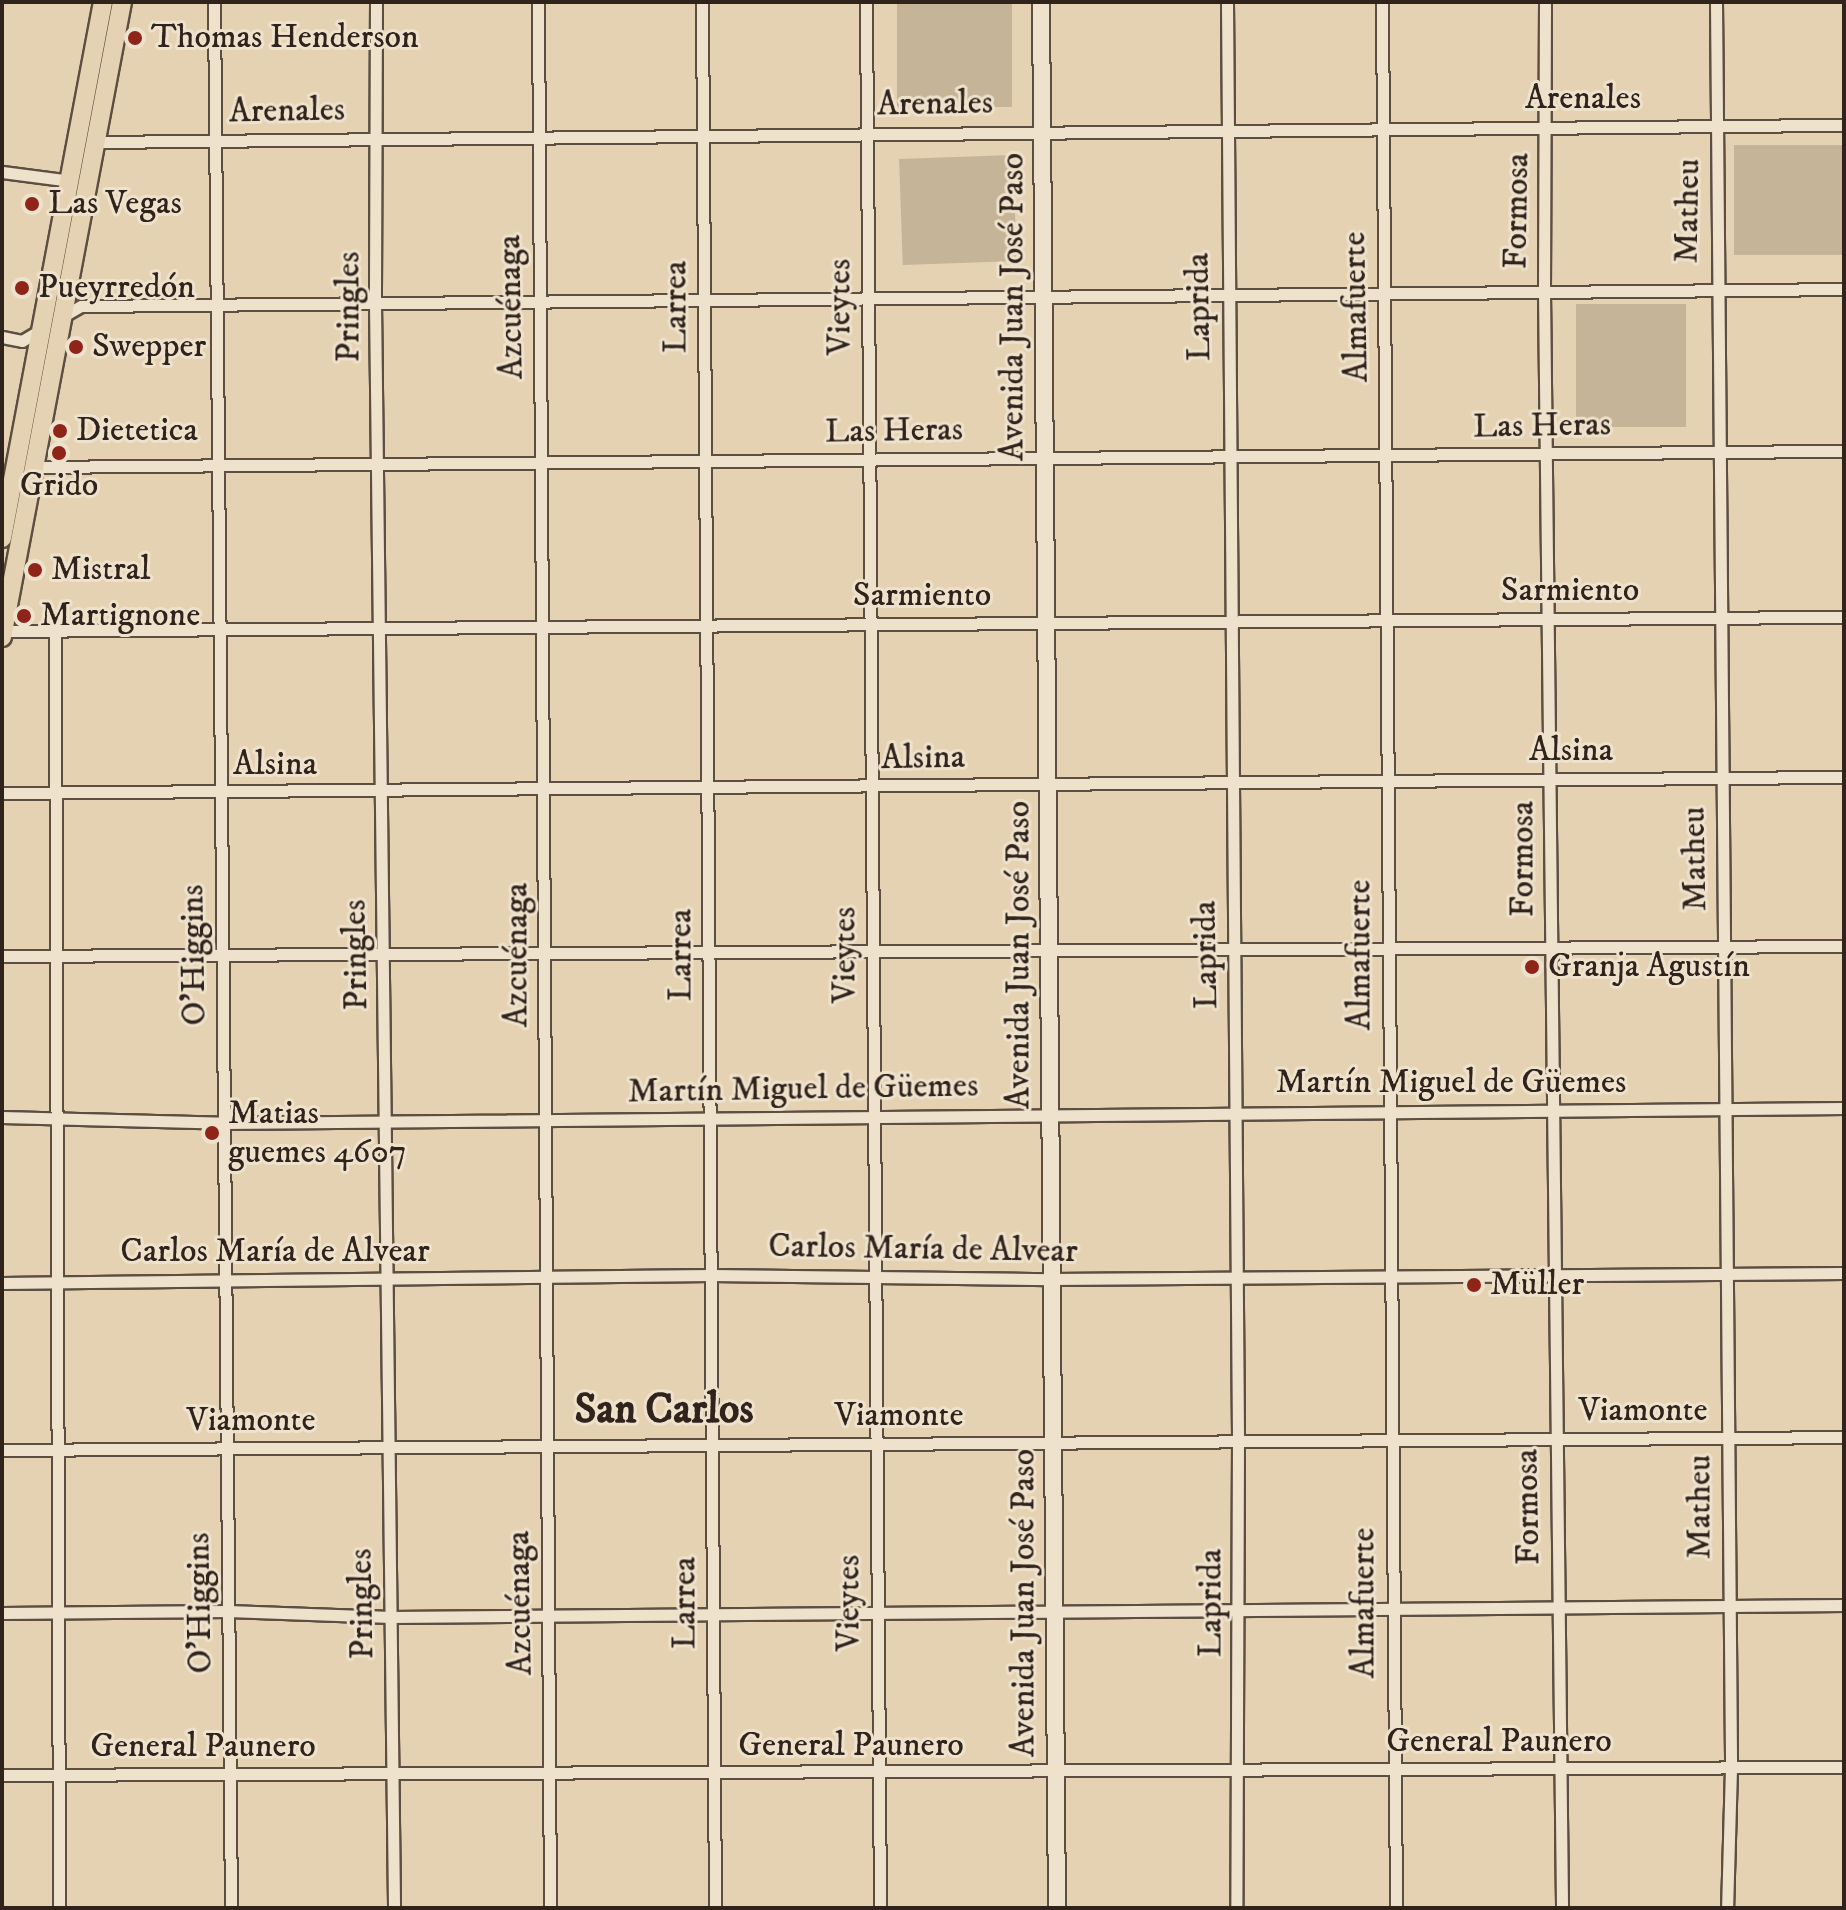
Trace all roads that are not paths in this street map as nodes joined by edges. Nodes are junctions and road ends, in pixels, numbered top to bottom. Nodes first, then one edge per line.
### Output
1 (103, 2) edge
2 (122, 2) edge
3 (214, 2) edge
4 (376, 2) edge
5 (538, 2) edge
6 (702, 2) edge
7 (866, 2) edge
8 (1041, 2) edge
9 (1227, 2) edge
10 (1382, 2) edge
11 (1545, 2) edge
12 (1716, 2) edge
13 (1844, 125) edge
14 (1717, 126) junction
15 (1546, 128) junction
16 (1383, 129) junction
17 (1228, 130) junction
18 (1042, 131) junction
19 (867, 133) junction
20 (703, 134) junction
21 (539, 137) junction
22 (377, 138) junction
23 (96, 140) junction
24 (215, 140) junction
25 (2, 172) edge
26 (60, 183) junction
27 (1844, 289) edge
28 (1715, 290) junction
29 (1544, 292) junction
30 (1382, 293) junction
31 (1226, 295) junction
32 (1043, 297) junction
33 (868, 298) junction
34 (704, 299) junction
35 (537, 301) junction
36 (375, 303) junction
37 (213, 305) junction
38 (62, 317) junction
39 (41, 329) junction
40 (2, 337) edge
41 (1844, 451) edge
42 (1720, 452) junction
43 (1549, 454) junction
44 (1387, 455) junction
45 (1231, 456) junction
46 (1045, 458) junction
47 (869, 460) junction
48 (705, 461) junction
49 (543, 463) junction
50 (380, 464) junction
51 (217, 466) junction
52 (34, 467) junction
53 (6, 500) edge
54 (2, 538) edge
55 (1844, 617) edge
56 (1721, 618) junction
57 (1549, 619) junction
58 (1387, 621) junction
59 (1231, 622) junction
60 (1046, 623) junction
61 (706, 625) junction
62 (870, 625) junction
63 (543, 628) junction
64 (55, 629) junction
65 (381, 629) junction
66 (219, 630) junction
67 (2, 633) edge
68 (1844, 777) edge
69 (1722, 778) junction
70 (1551, 779) junction
71 (1388, 780) junction
72 (1232, 781) junction
73 (1047, 784) junction
74 (707, 787) junction
75 (872, 787) junction
76 (544, 791) junction
77 (2, 793) edge
78 (56, 793) junction
79 (219, 793) junction
80 (383, 793) junction
81 (1844, 946) edge
82 (1724, 947) junction
83 (1552, 948) junction
84 (1388, 949) junction
85 (1234, 951) junction
86 (1049, 952) junction
87 (873, 953) junction
88 (709, 954) junction
89 (2, 956) edge
90 (545, 956) junction
91 (57, 957) junction
92 (384, 957) junction
93 (222, 958) junction
94 (1844, 1108) edge
95 (1725, 1109) junction
96 (1553, 1110) junction
97 (1389, 1111) junction
98 (1235, 1113) junction
99 (1050, 1114) junction
100 (874, 1116) junction
101 (2, 1117) edge
102 (58, 1118) junction
103 (710, 1118) junction
104 (546, 1120) junction
105 (386, 1121) junction
106 (224, 1123) junction
107 (1844, 1273) edge
108 (1727, 1274) junction
109 (711, 1275) junction
110 (875, 1275) junction
111 (547, 1276) junction
112 (1554, 1276) junction
113 (1390, 1277) junction
114 (1236, 1278) junction
115 (387, 1279) junction
116 (1051, 1279) junction
117 (225, 1280) junction
118 (58, 1281) junction
119 (2, 1283) edge
120 (1844, 1437) edge
121 (1728, 1438) junction
122 (1555, 1439) junction
123 (1391, 1441) junction
124 (1238, 1442) junction
125 (1053, 1443) junction
126 (876, 1444) junction
127 (712, 1445) junction
128 (546, 1447) junction
129 (386, 1448) junction
130 (227, 1449) junction
131 (2, 1450) edge
132 (58, 1450) junction
133 (1844, 1605) edge
134 (1727, 1606) junction
135 (1558, 1608) junction
136 (1392, 1609) junction
137 (1239, 1610) junction
138 (228, 1611) junction
139 (1054, 1612) junction
140 (2, 1613) edge
141 (58, 1613) junction
142 (878, 1613) junction
143 (713, 1614) junction
144 (549, 1616) junction
145 (391, 1617) junction
146 (1844, 1767) edge
147 (1731, 1768) junction
148 (1558, 1769) junction
149 (1393, 1771) junction
150 (1240, 1772) junction
151 (550, 1774) junction
152 (714, 1774) junction
153 (879, 1774) junction
154 (1056, 1774) junction
155 (2, 1775) edge
156 (59, 1775) junction
157 (230, 1775) junction
158 (393, 1775) junction
159 (59, 1908) edge
160 (231, 1908) edge
161 (394, 1908) edge
162 (550, 1908) edge
163 (715, 1908) edge
164 (880, 1908) edge
165 (1057, 1908) edge
166 (1236, 1908) edge
167 (1396, 1908) edge
168 (1562, 1908) edge
169 (1727, 1908) edge

1 - 26 main road
2 - 23 main road
3 - 24 street, O'Higgins
4 - 22 street, Pringles
5 - 21 street, Azcuénaga
6 - 20 street, Larrea
7 - 19 street, Vieytes
8 - 18 main road, Avenida Juan José Paso
9 - 17 street, Laprida
10 - 16 street, Almafuerte
11 - 15 street, Formosa
12 - 14 street, Matheu
13 - 14 street, Arenales
14 - 15 street, Arenales
14 - 28 street, Matheu
15 - 16 street, Arenales
15 - 29 street, Formosa
16 - 17 street, Arenales
16 - 30 street, Almafuerte
17 - 18 street, Arenales
17 - 31 street, Laprida
18 - 19 street, Arenales
18 - 32 main road, Avenida Juan José Paso
19 - 20 street, Arenales
19 - 33 street, Vieytes
20 - 21 street, Arenales
20 - 34 street, Larrea
21 - 22 street, Arenales
21 - 35 street, Azcuénaga
22 - 24 street, Arenales
22 - 36 street, Pringles
23 - 24 street, Arenales
23 - 26 street
23 - 38 main road
24 - 37 street, O'Higgins
25 - 26 street
26 - 39 main road
27 - 28 street
28 - 29 street
28 - 42 street, Matheu
29 - 30 street
29 - 43 street, Formosa
30 - 31 street
30 - 44 street, Almafuerte
31 - 32 street
31 - 45 street, Laprida
32 - 33 street
32 - 46 main road, Avenida Juan José Paso
33 - 34 street
33 - 47 street, Vieytes
34 - 35 street
34 - 48 street, Larrea
35 - 36 street
35 - 49 street, Azcuénaga
36 - 37 street
36 - 50 street, Pringles
37 - 38 street
37 - 51 street, O'Higgins
38 - 39 street
38 - 52 main road
39 - 40 street
39 - 53 main road
41 - 42 street, Las Heras
42 - 43 street, Las Heras
42 - 56 street, Matheu
43 - 44 street, Las Heras
43 - 57 street, Formosa
44 - 45 street, Las Heras
44 - 58 street, Almafuerte
45 - 46 street, Las Heras
45 - 59 street, Laprida
46 - 47 street, Las Heras
46 - 60 main road, Avenida Juan José Paso
47 - 48 street, Las Heras
47 - 62 street, Vieytes
48 - 49 street, Las Heras
48 - 61 street, Larrea
49 - 50 street, Las Heras
49 - 63 street, Azcuénaga
50 - 51 street, Las Heras
50 - 65 street, Pringles
51 - 52 street, Las Heras
51 - 66 street, O'Higgins
52 - 53 street
52 - 67 main road
53 - 54 main road
55 - 56 street, Sarmiento
56 - 57 street, Sarmiento
56 - 69 street, Matheu
57 - 58 street, Sarmiento
57 - 70 street, Formosa
58 - 59 street, Sarmiento
58 - 71 street, Almafuerte
59 - 60 street, Sarmiento
59 - 72 street, Laprida
60 - 62 street, Sarmiento
60 - 73 main road, Avenida Juan José Paso
61 - 62 street, Sarmiento
61 - 63 street, Sarmiento
61 - 74 street, Larrea
62 - 75 street, Vieytes
63 - 65 street, Sarmiento
63 - 76 street, Azcuénaga
64 - 66 street, Sarmiento
64 - 67 street, Sarmiento
64 - 78 street
65 - 66 street, Sarmiento
65 - 80 street, Pringles
66 - 79 street, O'Higgins
68 - 69 street, Alsina
69 - 70 street, Alsina
69 - 82 street, Matheu
70 - 71 street, Alsina
70 - 83 street, Formosa
71 - 72 street, Alsina
71 - 84 street, Almafuerte
72 - 73 street, Alsina
72 - 85 street, Laprida
73 - 75 street, Alsina
73 - 86 main road, Avenida Juan José Paso
74 - 75 street, Alsina
74 - 76 street, Alsina
74 - 88 street, Larrea
75 - 87 street, Vieytes
76 - 80 street, Alsina
76 - 90 street, Azcuénaga
77 - 78 street, Alsina
78 - 79 street, Alsina
78 - 91 street
79 - 80 street, Alsina
79 - 93 street, O'Higgins
80 - 92 street, Pringles
81 - 82 street
82 - 83 street
82 - 95 street, Matheu
83 - 84 street
83 - 96 street, Formosa
84 - 85 street
84 - 97 street, Almafuerte
85 - 86 street
85 - 98 street, Laprida
86 - 87 street
86 - 99 main road, Avenida Juan José Paso
87 - 88 street
87 - 100 street, Vieytes
88 - 90 street
88 - 103 street, Larrea
89 - 91 street
90 - 92 street
90 - 104 street, Azcuénaga
91 - 93 street
91 - 102 street
92 - 93 street
92 - 105 street, Pringles
93 - 106 street, O'Higgins
94 - 95 street, Martín Miguel de Güemes
95 - 96 street, Martín Miguel de Güemes
95 - 108 street, Matheu
96 - 97 street, Martín Miguel de Güemes
96 - 112 street, Formosa
97 - 98 street, Martín Miguel de Güemes
97 - 113 street, Almafuerte
98 - 99 street, Martín Miguel de Güemes
98 - 114 street, Laprida
99 - 100 street, Martín Miguel de Güemes
99 - 116 main road, Avenida Juan José Paso
100 - 103 street, Martín Miguel de Güemes
100 - 110 street, Vieytes
101 - 102 street, Martín Miguel de Güemes
102 - 106 street, Martín Miguel de Güemes
102 - 118 street
103 - 104 street, Martín Miguel de Güemes
103 - 109 street, Larrea
104 - 105 street, Martín Miguel de Güemes
104 - 111 street, Azcuénaga
105 - 106 street, Martín Miguel de Güemes
105 - 115 street, Pringles
106 - 117 street, O'Higgins
107 - 108 street, Carlos María de Alvear
108 - 112 street, Carlos María de Alvear
108 - 121 street, Matheu
109 - 110 street, Carlos María de Alvear
109 - 111 street, Carlos María de Alvear
109 - 127 street, Larrea
110 - 116 street, Carlos María de Alvear
110 - 126 street, Vieytes
111 - 115 street, Carlos María de Alvear
111 - 128 street, Azcuénaga
112 - 113 street, Carlos María de Alvear
112 - 122 street, Formosa
113 - 114 street, Carlos María de Alvear
113 - 123 street, Almafuerte
114 - 116 street, Carlos María de Alvear
114 - 124 street, Laprida
115 - 117 street, Carlos María de Alvear
115 - 129 street, Pringles
116 - 125 main road, Avenida Juan José Paso
117 - 118 street, Carlos María de Alvear
117 - 130 street, O'Higgins
118 - 119 street, Carlos María de Alvear
118 - 132 street
120 - 121 street, Viamonte
121 - 122 street, Viamonte
121 - 134 street, Matheu
122 - 123 street, Viamonte
122 - 135 street, Formosa
123 - 124 street, Viamonte
123 - 136 street, Almafuerte
124 - 125 street, Viamonte
124 - 137 street, Laprida
125 - 126 street, Viamonte
125 - 139 main road, Avenida Juan José Paso
126 - 127 street, Viamonte
126 - 142 street, Vieytes
127 - 128 street, Viamonte
127 - 143 street, Larrea
128 - 129 street, Viamonte
128 - 144 street, Azcuénaga
129 - 130 street, Viamonte
129 - 145 street, Pringles
130 - 132 street, Viamonte
130 - 138 street, O'Higgins
131 - 132 street, Viamonte
132 - 141 street
133 - 134 street
134 - 135 street
134 - 147 street, Matheu
135 - 136 street
135 - 148 street, Formosa
136 - 137 street
136 - 149 street, Almafuerte
137 - 139 street
137 - 150 street, Laprida
138 - 141 street
138 - 145 street
138 - 157 street, O'Higgins
139 - 142 street
139 - 154 main road, Avenida Juan José Paso
140 - 141 street
141 - 156 street
142 - 143 street
142 - 153 street, Vieytes
143 - 144 street
143 - 152 street, Larrea
144 - 145 street
144 - 151 street, Azcuénaga
145 - 158 street, Pringles
146 - 147 street, General Paunero
147 - 148 street, General Paunero
147 - 169 street, Matheu
148 - 149 street, General Paunero
148 - 168 street, Formosa
149 - 150 street, General Paunero
149 - 167 street, Almafuerte
150 - 154 street, General Paunero
150 - 166 street, Laprida
151 - 152 street, General Paunero
151 - 158 street, General Paunero
151 - 162 street, Azcuénaga
152 - 153 street, General Paunero
152 - 163 street, Larrea
153 - 154 street, General Paunero
153 - 164 street, Vieytes
154 - 165 main road, Avenida Juan José Paso
155 - 156 street, General Paunero
156 - 157 street, General Paunero
156 - 159 street
157 - 158 street, General Paunero
157 - 160 street, O'Higgins
158 - 161 street, Pringles

